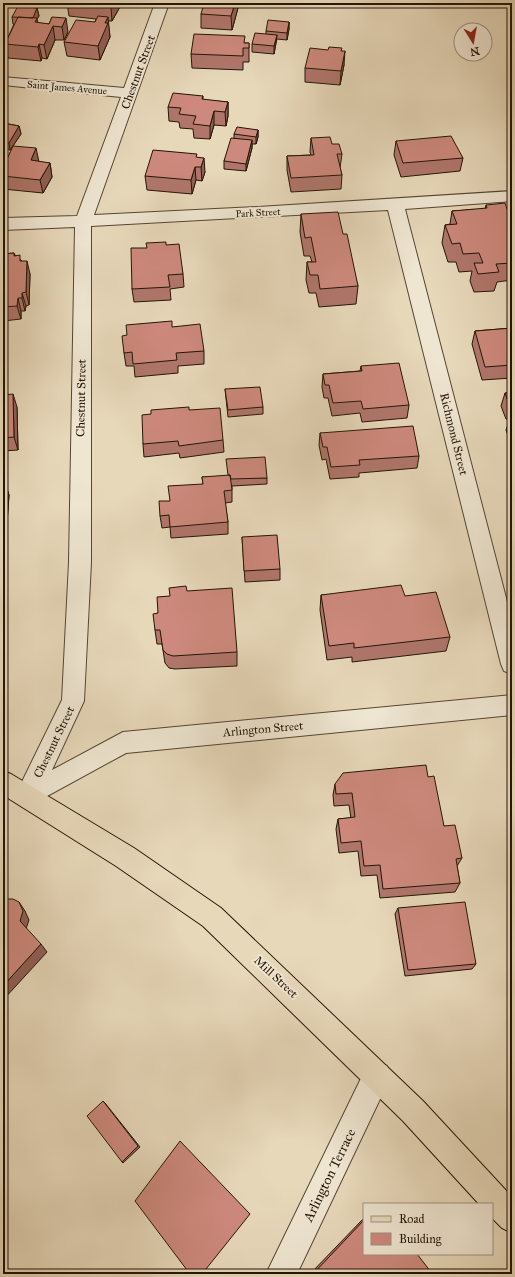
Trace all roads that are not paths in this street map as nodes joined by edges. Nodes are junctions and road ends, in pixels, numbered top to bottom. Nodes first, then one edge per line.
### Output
1 (162, 3) edge
2 (3, 81) edge
3 (130, 93) junction
4 (512, 196) edge
5 (395, 204) junction
6 (83, 222) junction
7 (3, 224) edge
8 (512, 664) edge
9 (512, 705) edge
10 (3, 782) edge
11 (27, 796) junction
12 (377, 1076) junction
13 (512, 1218) edge
14 (281, 1274) edge

1 - 3 street, Chestnut Street
2 - 3 street, Saint James Avenue
3 - 6 street, Chestnut Street
4 - 5 street, Park Street
5 - 6 street, Park Street
5 - 8 street, Richmond Street
6 - 7 street, Park Street
6 - 11 street, Chestnut Street
9 - 11 street, Arlington Street
10 - 11 main road, Mill Street
11 - 12 main road, Mill Street
12 - 13 main road, Mill Street
12 - 14 street, Arlington Terrace

